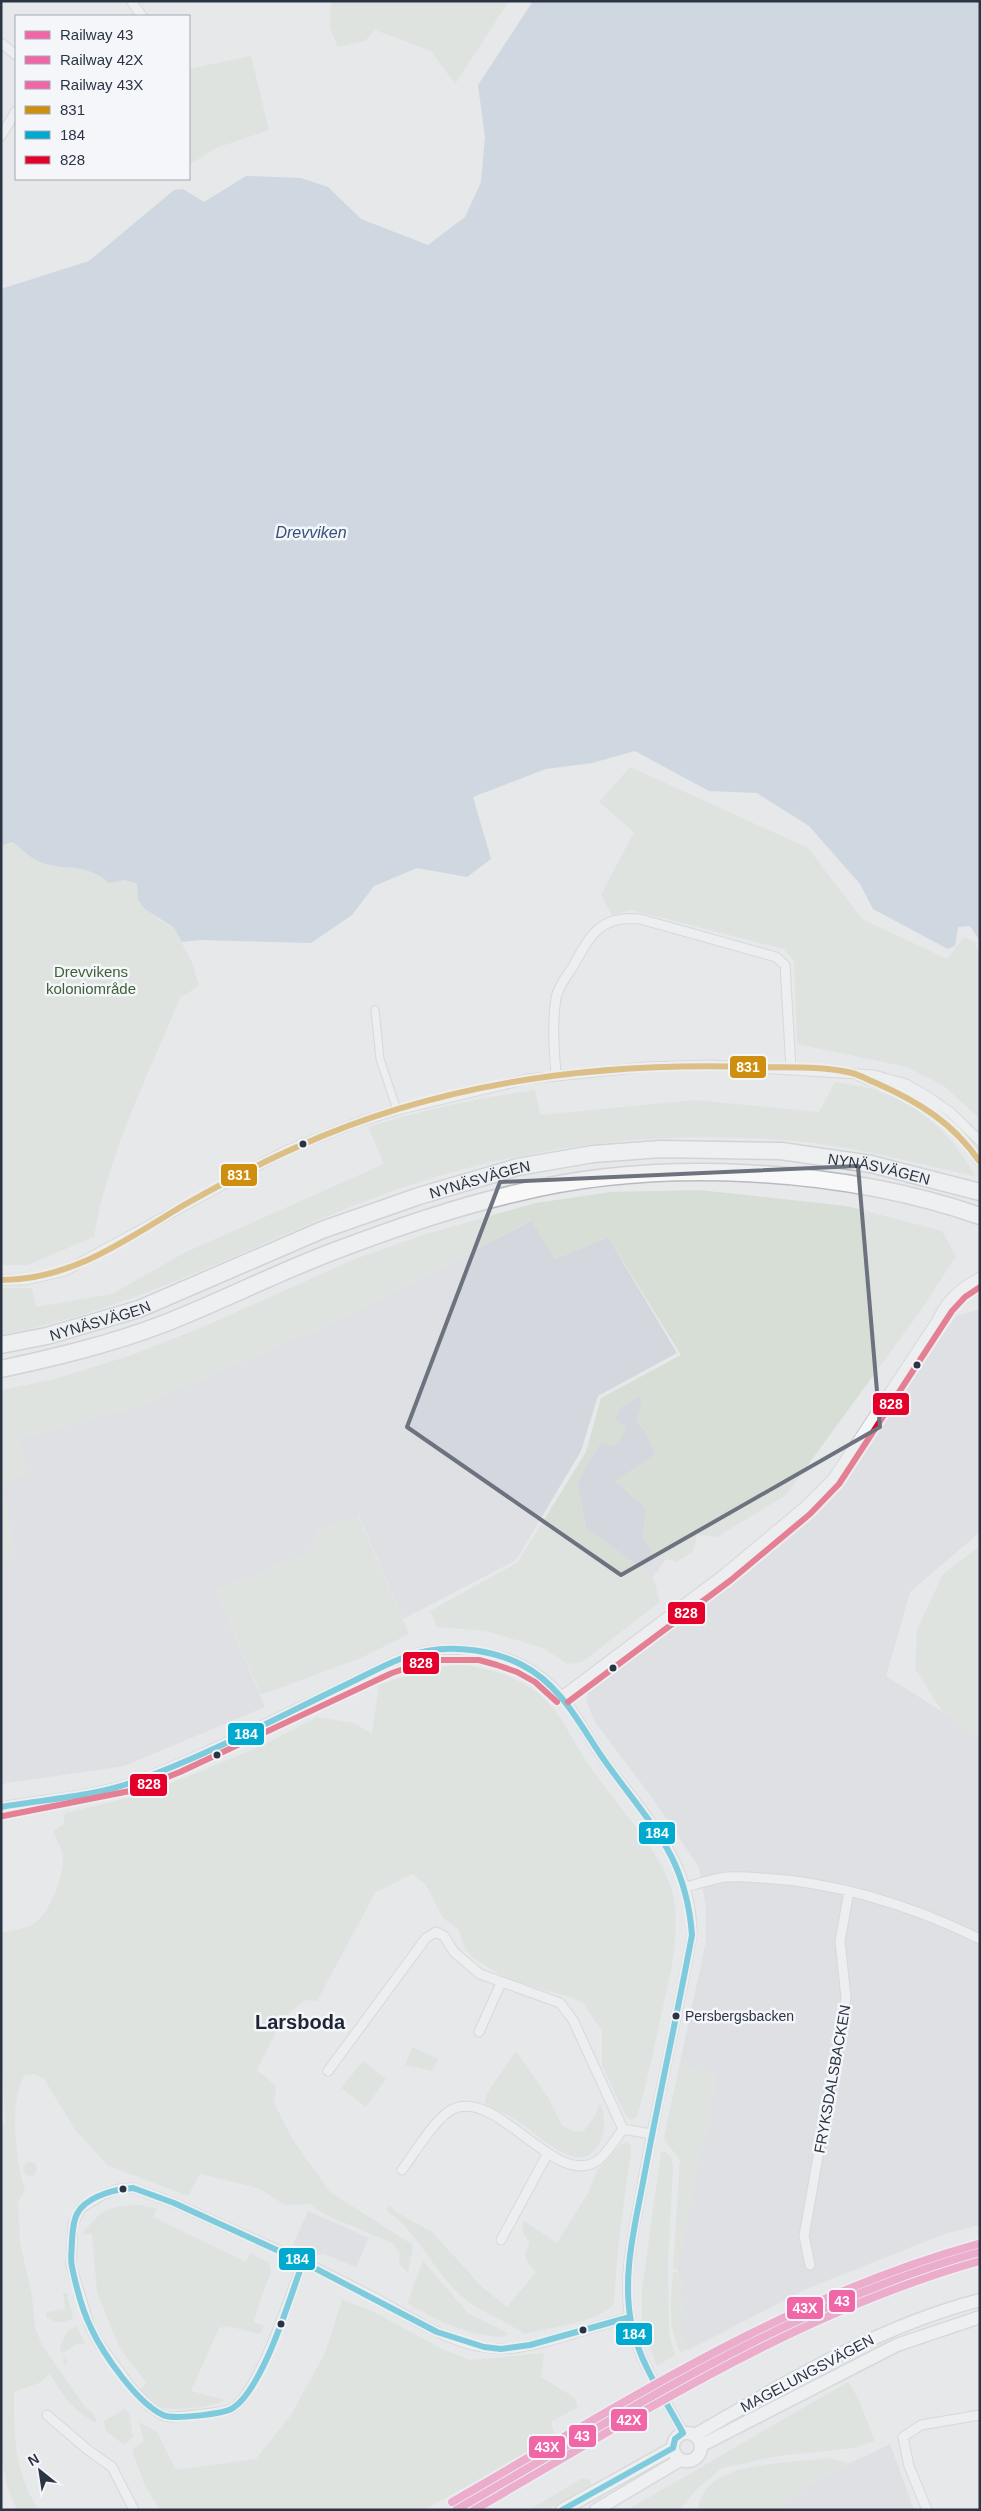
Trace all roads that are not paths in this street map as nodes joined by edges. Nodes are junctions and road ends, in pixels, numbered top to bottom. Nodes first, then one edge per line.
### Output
1 (131, 1) edge
2 (141, 15) edge
3 (1, 43) edge
4 (15, 54) edge
5 (15, 114) edge
6 (1, 136) edge
7 (375, 1010) dead end
8 (791, 1069) junction
9 (850, 1072) junction
10 (556, 1075) junction
11 (397, 1110) junction
12 (980, 1141) edge
13 (980, 1162) edge
14 (980, 1192) edge
15 (980, 1216) edge
16 (980, 1277) edge
17 (1, 1280) edge
18 (980, 1286) edge
19 (937, 1320) junction
20 (1, 1345) edge
21 (1, 1369) edge
22 (563, 1695) junction
23 (1, 1807) edge
24 (686, 1887) junction
25 (849, 1891) junction
26 (980, 1939) edge
27 (501, 1983) junction
28 (479, 2032) dead end
29 (328, 2071) dead end
30 (623, 2128) junction
31 (651, 2134) junction
32 (548, 2153) junction
33 (402, 2170) dead end
34 (500, 2240) dead end
35 (302, 2261) junction
36 (810, 2266) dead end
37 (980, 2300) edge
38 (630, 2317) junction
39 (980, 2317) edge
40 (47, 2415) dead end
41 (980, 2415) edge
42 (693, 2438) junction
43 (673, 2448) junction
44 (680, 2460) junction
45 (134, 2510) edge
46 (562, 2510) edge
47 (596, 2510) edge
48 (927, 2510) edge

1 - 2 street
3 - 4 street
5 - 6 street
7 - 11 street
8 - 9 street
8 - 10 street
8 - 10 street
9 - 12 street
9 - 13 street
10 - 11 street
11 - 17 street
14 - 20 highway, NYNÄSVÄGEN
15 - 21 highway, NYNÄSVÄGEN
16 - 19 street
18 - 19 street
19 - 22 street
22 - 23 street
22 - 24 street
24 - 25 street
24 - 31 street
25 - 26 street
25 - 36 street, FRYKSDALSBACKEN
27 - 28 street
27 - 29 street
27 - 30 street
30 - 31 street
30 - 32 street
31 - 38 street
32 - 33 street
32 - 34 street
35 - 35 street
35 - 38 street
37 - 42 main road, MAGELUNGSVÄGEN
38 - 42 street
39 - 42 main road, MAGELUNGSVÄGEN
40 - 45 street
41 - 48 street
42 - 43 main road, MAGELUNGSVÄGEN
42 - 44 main road, MAGELUNGSVÄGEN
43 - 44 main road
43 - 46 main road, MAGELUNGSVÄGEN
44 - 47 main road, MAGELUNGSVÄGEN

